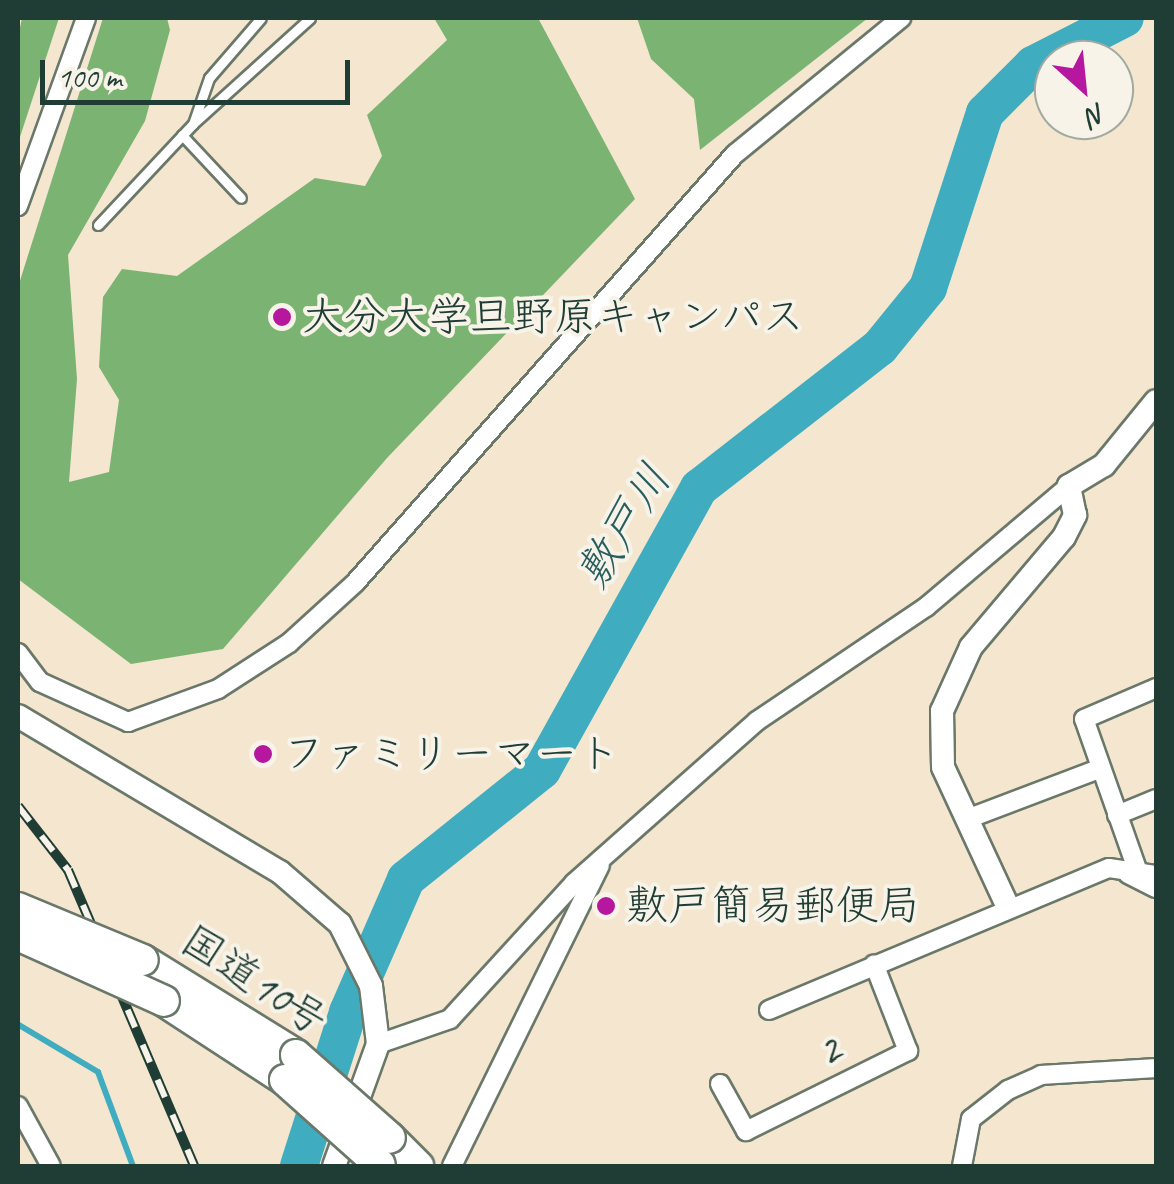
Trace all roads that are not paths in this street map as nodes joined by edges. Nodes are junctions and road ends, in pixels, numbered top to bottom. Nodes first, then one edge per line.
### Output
1 (86, 18) edge
2 (262, 18) edge
3 (310, 18) edge
4 (901, 18) edge
5 (193, 124) junction
6 (182, 135) junction
7 (241, 198) dead end
8 (18, 206) edge
9 (98, 225) dead end
10 (1156, 401) edge
11 (1069, 486) junction
12 (18, 653) edge
13 (1156, 688) edge
14 (18, 716) edge
15 (1100, 768) junction
16 (1156, 798) edge
17 (1117, 815) junction
18 (967, 818) junction
19 (607, 851) junction
20 (1140, 872) edge
21 (1156, 888) edge
22 (1008, 905) junction
23 (18, 908) edge
24 (18, 935) edge
25 (874, 964) junction
26 (769, 1010) dead end
27 (378, 1044) junction
28 (290, 1068) junction
29 (1156, 1068) edge
30 (720, 1084) dead end
31 (18, 1106) edge
32 (384, 1156) edge
33 (51, 1166) edge
34 (334, 1166) edge
35 (418, 1166) edge
36 (452, 1166) edge
37 (962, 1166) edge

1 - 8 street
2 - 5 lane
3 - 5 lane
4 - 12 street
5 - 6 lane
6 - 7 lane
6 - 9 lane
10 - 11 street
11 - 18 street
11 - 19 street
13 - 15 street
14 - 27 street
15 - 17 street
15 - 18 street
16 - 17 street
17 - 20 street
18 - 22 street
19 - 27 street
19 - 36 street
20 - 21 street
20 - 22 street
22 - 25 street
23 - 28 highway, 国道10号, bridge
24 - 28 highway, 国道10号, bridge
25 - 26 street
25 - 30 street, 2
27 - 34 street
28 - 32 highway, 国道10号, bridge
29 - 37 street
31 - 33 street
32 - 35 highway, 国道10号

